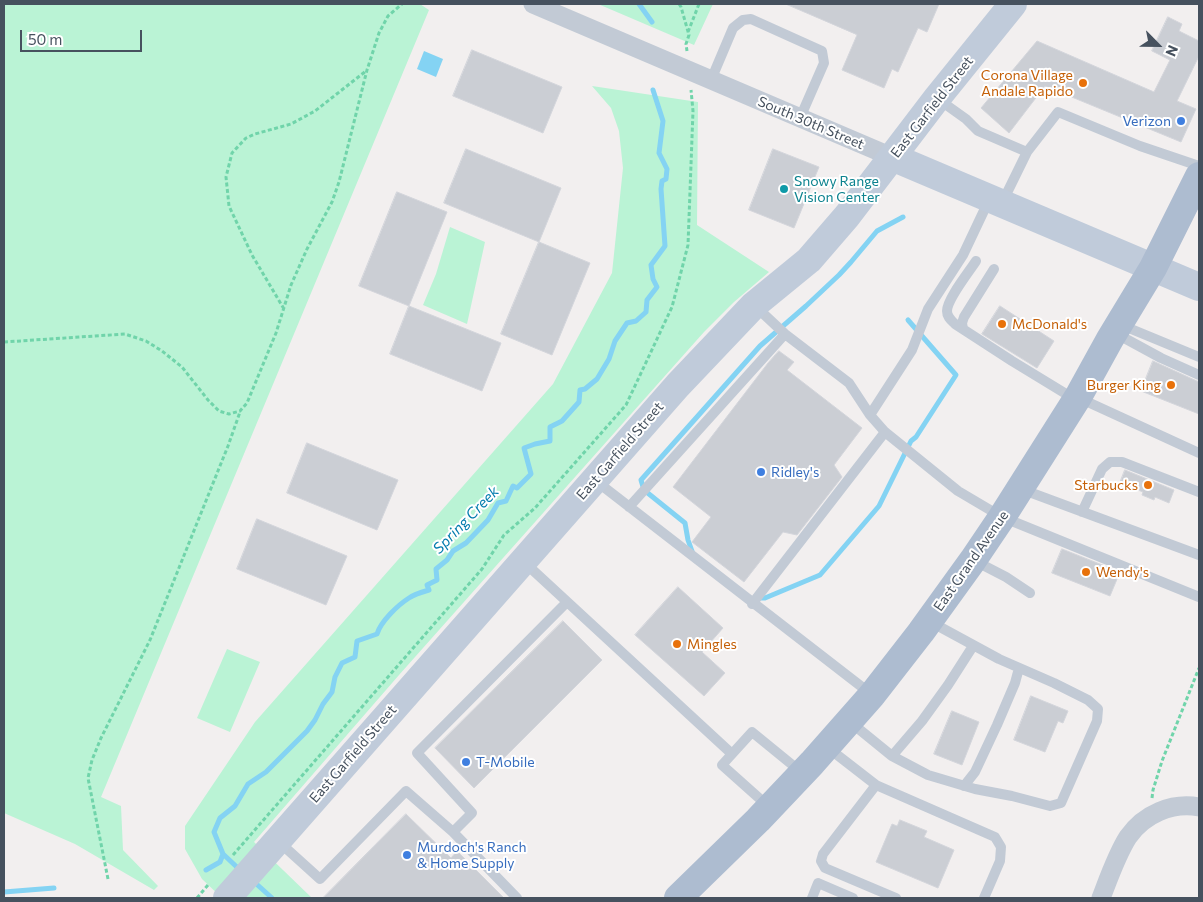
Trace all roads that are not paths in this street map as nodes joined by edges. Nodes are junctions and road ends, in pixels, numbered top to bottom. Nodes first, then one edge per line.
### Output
1 (533, 4) edge
2 (1013, 4) edge
3 (711, 80) junction
4 (938, 98) junction
5 (800, 118) junction
6 (1027, 152) junction
7 (892, 157) junction
8 (1199, 166) edge
9 (1199, 176) edge
10 (995, 201) junction
11 (976, 261) dead end
12 (1153, 268) junction
13 (994, 270) dead end
14 (1199, 287) edge
15 (754, 306) junction
16 (1117, 328) junction
17 (963, 329) junction
18 (785, 334) junction
19 (1199, 357) edge
20 (1199, 375) edge
21 (1077, 399) junction
22 (870, 414) junction
23 (885, 432) junction
24 (1199, 453) edge
25 (594, 480) junction
26 (1020, 489) junction
27 (1199, 492) edge
28 (628, 507) junction
29 (1082, 512) junction
30 (1002, 517) junction
31 (1199, 555) edge
32 (973, 560) junction
33 (523, 561) junction
34 (1030, 594) dead end
35 (1199, 598) edge
36 (568, 602) junction
37 (752, 604) junction
38 (929, 621) junction
39 (973, 646) junction
40 (1019, 668) junction
41 (872, 695) junction
42 (848, 721) junction
43 (826, 746) junction
44 (732, 754) junction
45 (892, 756) junction
46 (802, 773) junction
47 (876, 785) junction
48 (964, 786) junction
49 (770, 807) junction
50 (1199, 807) edge
51 (453, 832) junction
52 (262, 845) junction
53 (217, 892) edge
54 (517, 898) edge
55 (678, 898) edge
56 (812, 898) edge
57 (853, 898) edge
58 (896, 898) edge
59 (984, 898) edge
60 (1101, 898) edge

1 - 3 street, South 30th Street
2 - 4 street, East Garfield Street
3 - 5 street, South 30th Street
3 - 5 lane
4 - 6 lane
4 - 7 street, East Garfield Street
5 - 7 street, South 30th Street
6 - 8 lane
6 - 10 lane
7 - 10 street, South 30th Street
7 - 15 street, East Garfield Street
9 - 12 main road, East Grand Avenue
10 - 12 street, South 30th Street
10 - 22 lane
11 - 17 lane
12 - 14 street, South 30th Street
12 - 16 main road, East Grand Avenue
13 - 17 lane
15 - 18 lane
15 - 25 street, East Garfield Street
16 - 19 lane
16 - 20 lane
16 - 21 main road, East Grand Avenue
17 - 21 lane
18 - 22 lane
18 - 28 lane
21 - 24 lane
21 - 26 main road, East Grand Avenue
22 - 23 lane
23 - 30 lane
23 - 37 lane
25 - 28 lane
25 - 33 street, East Garfield Street
26 - 29 lane
26 - 30 main road, East Grand Avenue
27 - 29 lane
28 - 37 lane
29 - 31 lane
30 - 32 main road, East Grand Avenue
30 - 35 lane
32 - 34 lane
32 - 38 main road, East Grand Avenue
33 - 36 lane
33 - 52 street, East Garfield Street
36 - 44 lane
36 - 51 lane
37 - 41 lane
38 - 39 lane
38 - 41 main road, East Grand Avenue
39 - 40 lane
39 - 45 lane
40 - 48 lane
40 - 48 lane
41 - 42 main road, East Grand Avenue
42 - 43 main road, East Grand Avenue
42 - 45 lane
43 - 46 main road, East Grand Avenue
43 - 47 lane
44 - 46 lane
44 - 49 lane
45 - 48 lane
46 - 49 main road, East Grand Avenue
47 - 58 lane
47 - 59 lane
49 - 55 main road, East Grand Avenue
50 - 60 street
51 - 52 lane
51 - 54 lane
52 - 53 street, East Garfield Street
56 - 57 lane

